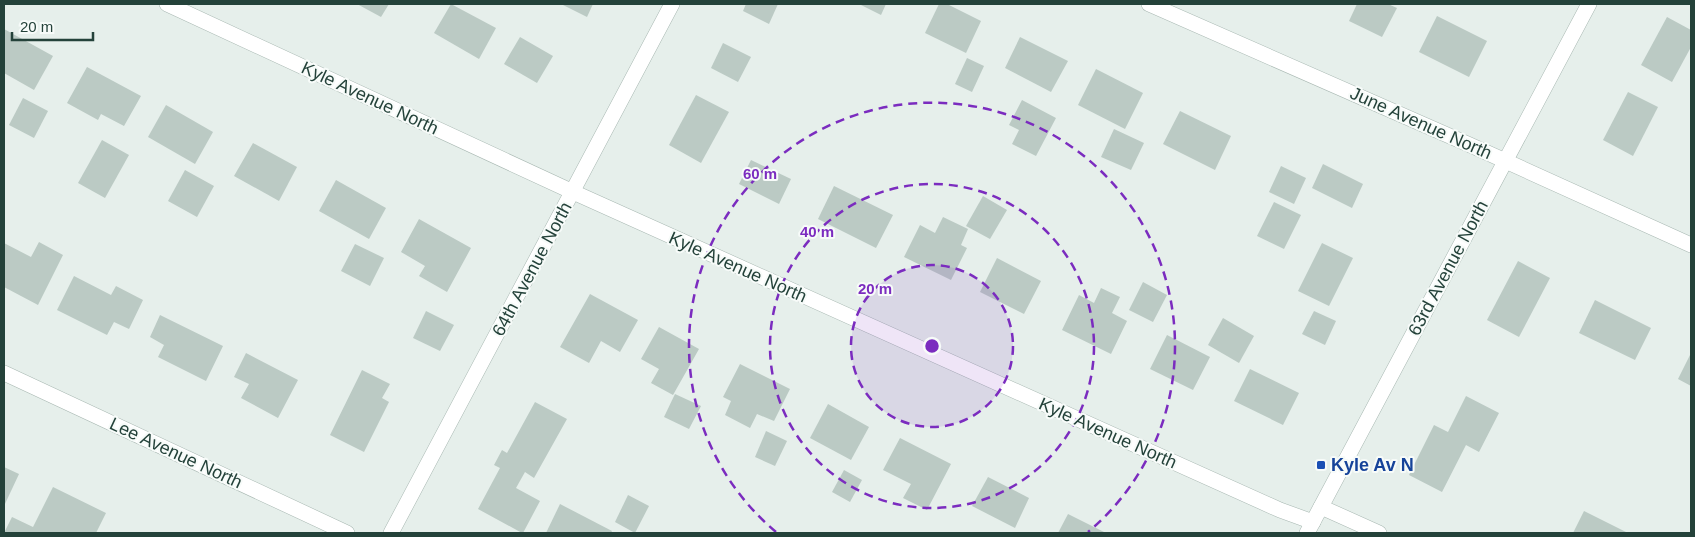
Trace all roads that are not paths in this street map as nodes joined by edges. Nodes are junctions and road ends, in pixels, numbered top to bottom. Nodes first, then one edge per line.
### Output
1 (167, 4) edge
2 (672, 4) edge
3 (1149, 4) edge
4 (1589, 4) edge
5 (1505, 161) junction
6 (572, 192) junction
7 (1691, 245) edge
8 (4, 373) edge
9 (1321, 507) junction
10 (1310, 528) edge
11 (347, 533) edge
12 (391, 533) edge
13 (1379, 533) edge

1 - 6 street, Kyle Avenue North
2 - 6 street, 64th Avenue North
3 - 5 street, June Avenue North
4 - 5 street, 63rd Avenue North
5 - 7 street, June Avenue North
5 - 9 street, 63rd Avenue North
6 - 10 street, Kyle Avenue North
6 - 12 street, 64th Avenue North
8 - 11 street, Lee Avenue North
9 - 10 street, 63rd Avenue North
9 - 13 street

